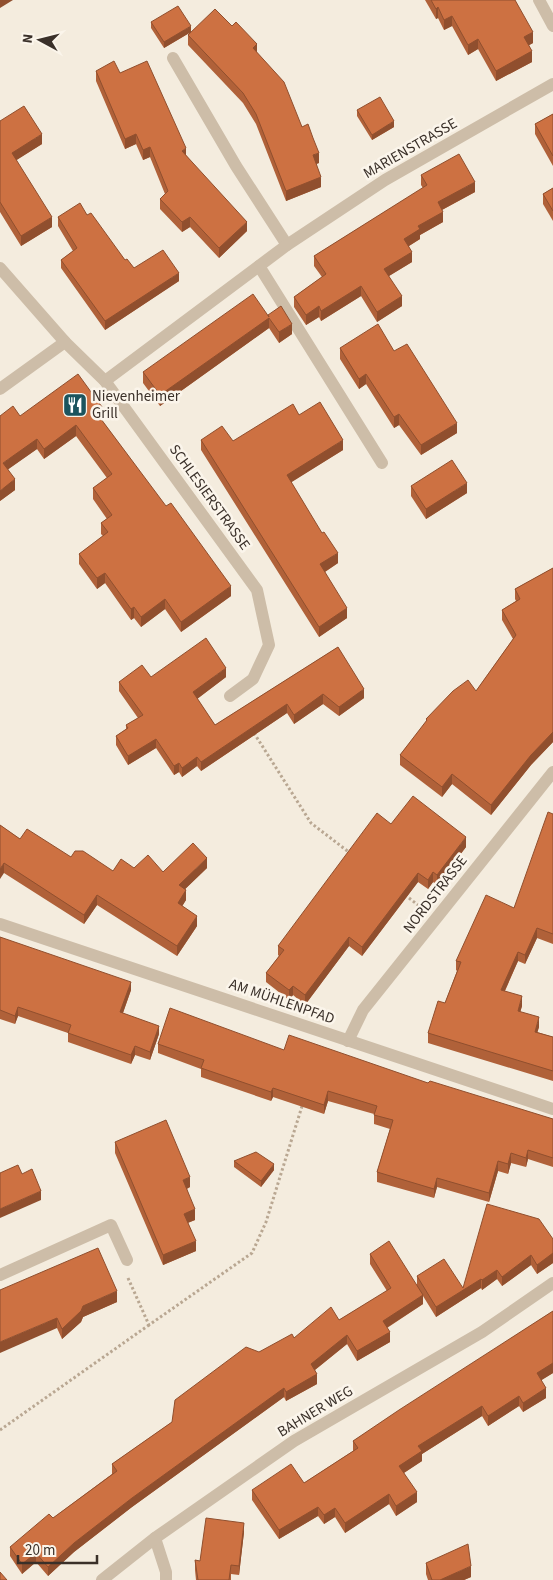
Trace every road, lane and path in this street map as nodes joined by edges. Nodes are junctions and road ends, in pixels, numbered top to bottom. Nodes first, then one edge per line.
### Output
1 (539, 0) edge
2 (553, 26) edge
3 (173, 58) dead end
4 (553, 84) edge
5 (287, 245) junction
6 (259, 266) junction
7 (0, 268) edge
8 (65, 342) junction
9 (105, 381) junction
10 (0, 389) edge
11 (382, 463) dead end
12 (230, 696) dead end
13 (250, 728) edge
14 (553, 772) edge
15 (358, 859) edge
16 (397, 889) edge
17 (436, 919) junction
18 (0, 924) edge
19 (348, 1041) junction
20 (304, 1099) edge
21 (553, 1109) edge
22 (127, 1260) joint
23 (0, 1275) edge
24 (553, 1283) edge
25 (149, 1325) junction
26 (0, 1430) edge
27 (156, 1538) junction
28 (102, 1580) edge
29 (166, 1580) edge

1 - 2 street
3 - 5 street
4 - 5 street, MARIENSTRASSE
5 - 6 street, MARIENSTRASSE
6 - 9 street, MARIENSTRASSE
6 - 11 street
7 - 8 street, SCHLESIERSTRASSE
8 - 9 street, SCHLESIERSTRASSE
8 - 10 street
9 - 12 street, SCHLESIERSTRASSE
13 - 15 path
14 - 17 street, NORDSTRASSE
16 - 17 path
17 - 19 street, NORDSTRASSE
18 - 19 street, AM MÜHLENPFAD
19 - 21 street, AM MÜHLENPFAD
20 - 25 path
22 - 23 street
22 - 25 path
24 - 27 street, BAHNER WEG
25 - 26 path
27 - 28 street, BAHNER WEG
27 - 29 street

